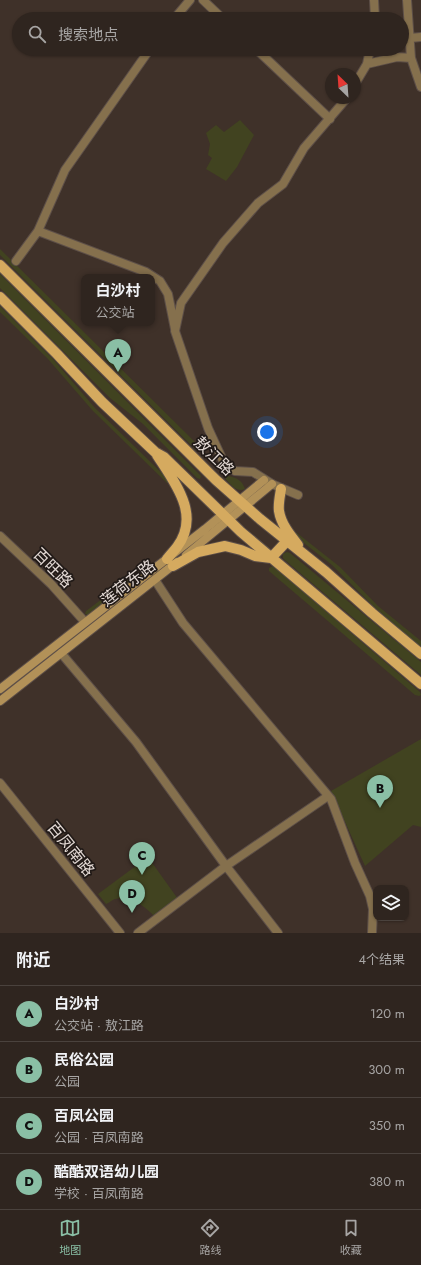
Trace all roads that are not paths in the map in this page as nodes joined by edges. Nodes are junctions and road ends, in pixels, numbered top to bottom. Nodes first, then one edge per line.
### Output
1 (190, 0) edge
2 (203, 0) edge
3 (374, 0) edge
4 (407, 0) edge
5 (180, 12) edge
6 (216, 12) edge
7 (375, 12) edge
8 (408, 12) edge
9 (409, 25) edge
10 (421, 37) edge
11 (410, 38) junction
12 (145, 56) edge
13 (264, 56) edge
14 (369, 56) edge
15 (411, 58) junction
16 (367, 64) junction
17 (361, 74) edge
18 (421, 87) edge
19 (342, 104) edge
20 (330, 118) junction
21 (38, 231) junction
22 (16, 260) dead end
23 (0, 265) edge
24 (149, 274) edge
25 (155, 278) edge
26 (0, 297) edge
27 (175, 331) junction
28 (155, 452) junction
29 (264, 480) junction
30 (272, 484) junction
31 (281, 488) junction
32 (298, 495) dead end
33 (242, 504) junction
34 (226, 517) junction
35 (0, 536) edge
36 (287, 541) junction
37 (306, 556) junction
38 (271, 558) junction
39 (170, 562) junction
40 (155, 580) junction
41 (85, 622) junction
42 (61, 653) junction
43 (421, 654) edge
44 (421, 684) edge
45 (0, 688) edge
46 (0, 701) edge
47 (0, 783) edge
48 (328, 796) junction
49 (226, 866) junction
50 (120, 933) edge
51 (138, 933) edge
52 (278, 933) edge
53 (372, 933) edge

1 - 5 street
2 - 6 street
3 - 7 street
4 - 8 street
9 - 11 street
10 - 11 street
11 - 15 street
12 - 21 street
13 - 20 street
14 - 16 street
15 - 16 street
15 - 18 street
16 - 17 street
19 - 20 street
20 - 27 street
21 - 22 street
21 - 24 street
23 - 33 main road, 敖江路
25 - 27 street
26 - 28 main road
27 - 29 street
28 - 34 main road
28 - 39 main road
29 - 30 street
29 - 33 main road, 莲荷东路
30 - 31 street
30 - 33 main road, 莲荷东路
31 - 32 street
31 - 37 main road
33 - 34 main road, 莲荷东路
33 - 36 main road, 敖江路
34 - 38 main road
34 - 39 main road, 莲荷东路
35 - 41 street, 百旺路
36 - 37 main road, 敖江路
36 - 38 main road
37 - 43 main road, 敖江路
38 - 39 main road
38 - 44 main road
39 - 40 main road, 莲荷东路
39 - 41 main road, 莲荷东路
40 - 42 main road, 莲荷东路
40 - 48 street
41 - 45 main road, 莲荷东路
42 - 46 main road, 莲荷东路
42 - 49 street
47 - 50 street, 百凤南路
48 - 49 street
48 - 53 street
49 - 51 street
49 - 52 street

